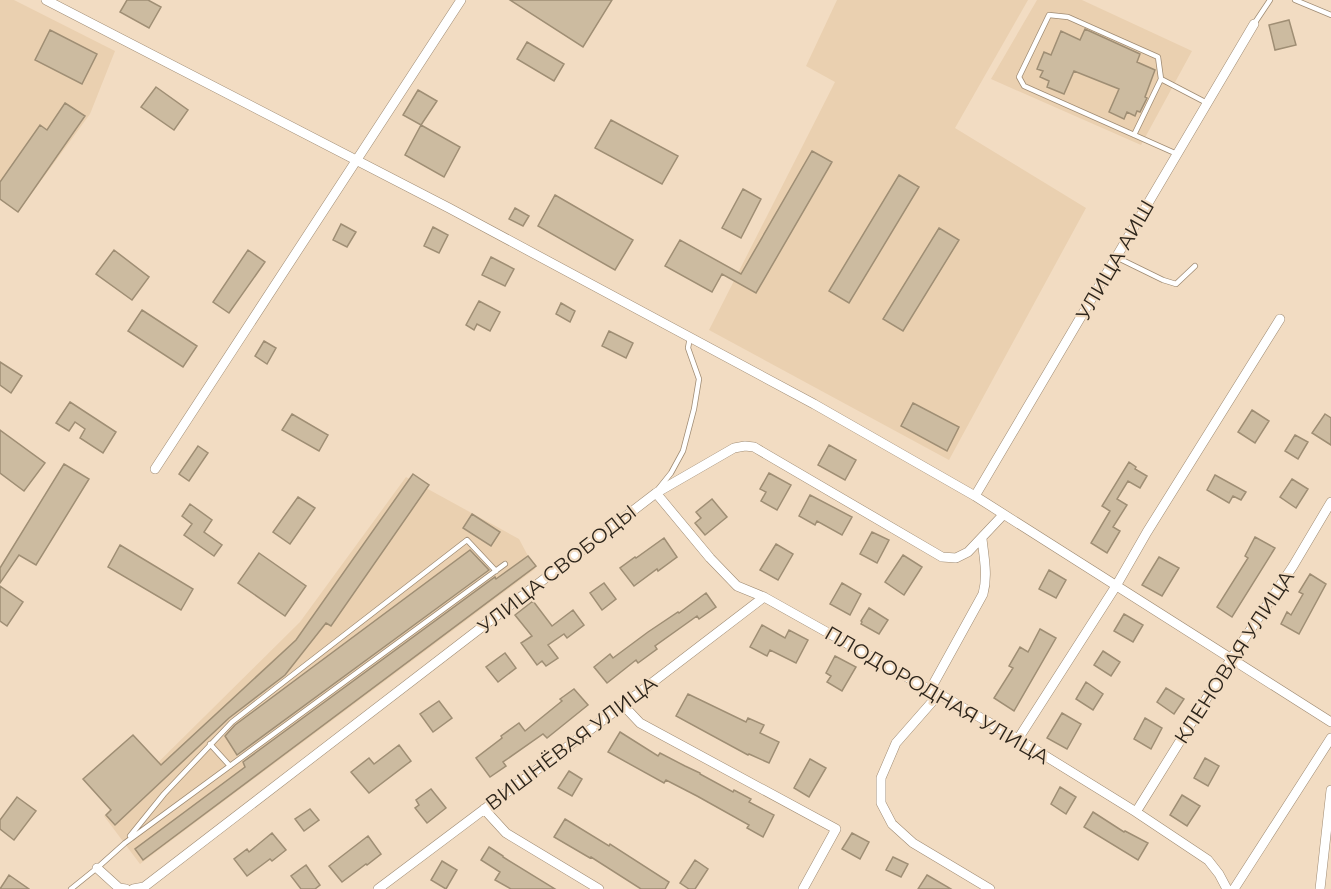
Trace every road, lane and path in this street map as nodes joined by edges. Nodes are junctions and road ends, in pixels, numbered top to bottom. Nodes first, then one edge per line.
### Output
1 (46, 0) edge
2 (461, 0) edge
3 (1270, 0) edge
4 (1295, 0) edge
5 (1331, 15) edge
6 (1254, 24) joint
7 (1161, 79) junction
8 (1207, 103) junction
9 (1134, 135) junction
10 (1177, 154) junction
11 (356, 160) junction
12 (1116, 257) junction
13 (1195, 266) dead end
14 (1280, 319) dead end
15 (690, 337) junction
16 (155, 469) dead end
17 (656, 493) junction
18 (975, 496) junction
19 (1331, 502) edge
20 (1004, 515) junction
21 (982, 539) junction
22 (505, 564) dead end
23 (496, 571) junction
24 (1116, 586) junction
25 (764, 597) junction
26 (1231, 659) junction
27 (934, 692) junction
28 (623, 705) junction
29 (1331, 722) edge
30 (1331, 738) edge
31 (1018, 739) junction
32 (210, 744) junction
33 (230, 766) junction
34 (1331, 790) edge
35 (484, 809) junction
36 (1136, 812) junction
37 (125, 843) junction
38 (97, 868) junction
39 (71, 889) edge
40 (126, 889) edge
41 (133, 889) edge
42 (378, 889) edge
43 (599, 889) edge
44 (803, 889) edge
45 (990, 889) edge
46 (1227, 889) edge
47 (1234, 889) edge
48 (1320, 889) edge

1 - 11 street
2 - 11 street
3 - 6 lane
4 - 5 lane
6 - 8 street, УЛИЦА АИШ
7 - 8 lane
7 - 9 lane
7 - 9 lane
8 - 10 street, УЛИЦА АИШ
9 - 10 lane
10 - 12 street, УЛИЦА АИШ
11 - 15 street
11 - 16 street
12 - 13 lane
12 - 18 street, УЛИЦА АИШ
14 - 24 street
15 - 17 lane
15 - 18 street
17 - 21 street, УЛИЦА СВОБОДЫ
17 - 25 street, ПЛОДОРОДНАЯ УЛИЦА
17 - 41 street, УЛИЦА СВОБОДЫ
18 - 20 street
19 - 26 street, КЛЕНОВАЯ УЛИЦА
20 - 21 street, УЛИЦА СВОБОДЫ
20 - 24 street
21 - 27 street
22 - 23 lane
23 - 32 lane
23 - 33 lane
24 - 26 street
24 - 31 street
25 - 27 street, ПЛОДОРОДНАЯ УЛИЦА
25 - 28 street, ВИШНЁВАЯ УЛИЦА
26 - 29 street
26 - 36 street, КЛЕНОВАЯ УЛИЦА
27 - 31 street, ПЛОДОРОДНАЯ УЛИЦА
27 - 45 street
28 - 35 street, ВИШНЁВАЯ УЛИЦА
28 - 44 street
30 - 47 street
31 - 36 street, ПЛОДОРОДНАЯ УЛИЦА
32 - 33 lane
32 - 37 lane
33 - 37 lane
34 - 48 street
35 - 42 street, ВИШНЁВАЯ УЛИЦА
35 - 43 street
36 - 46 street, ПЛОДОРОДНАЯ УЛИЦА
37 - 38 lane
38 - 39 lane
38 - 40 street

